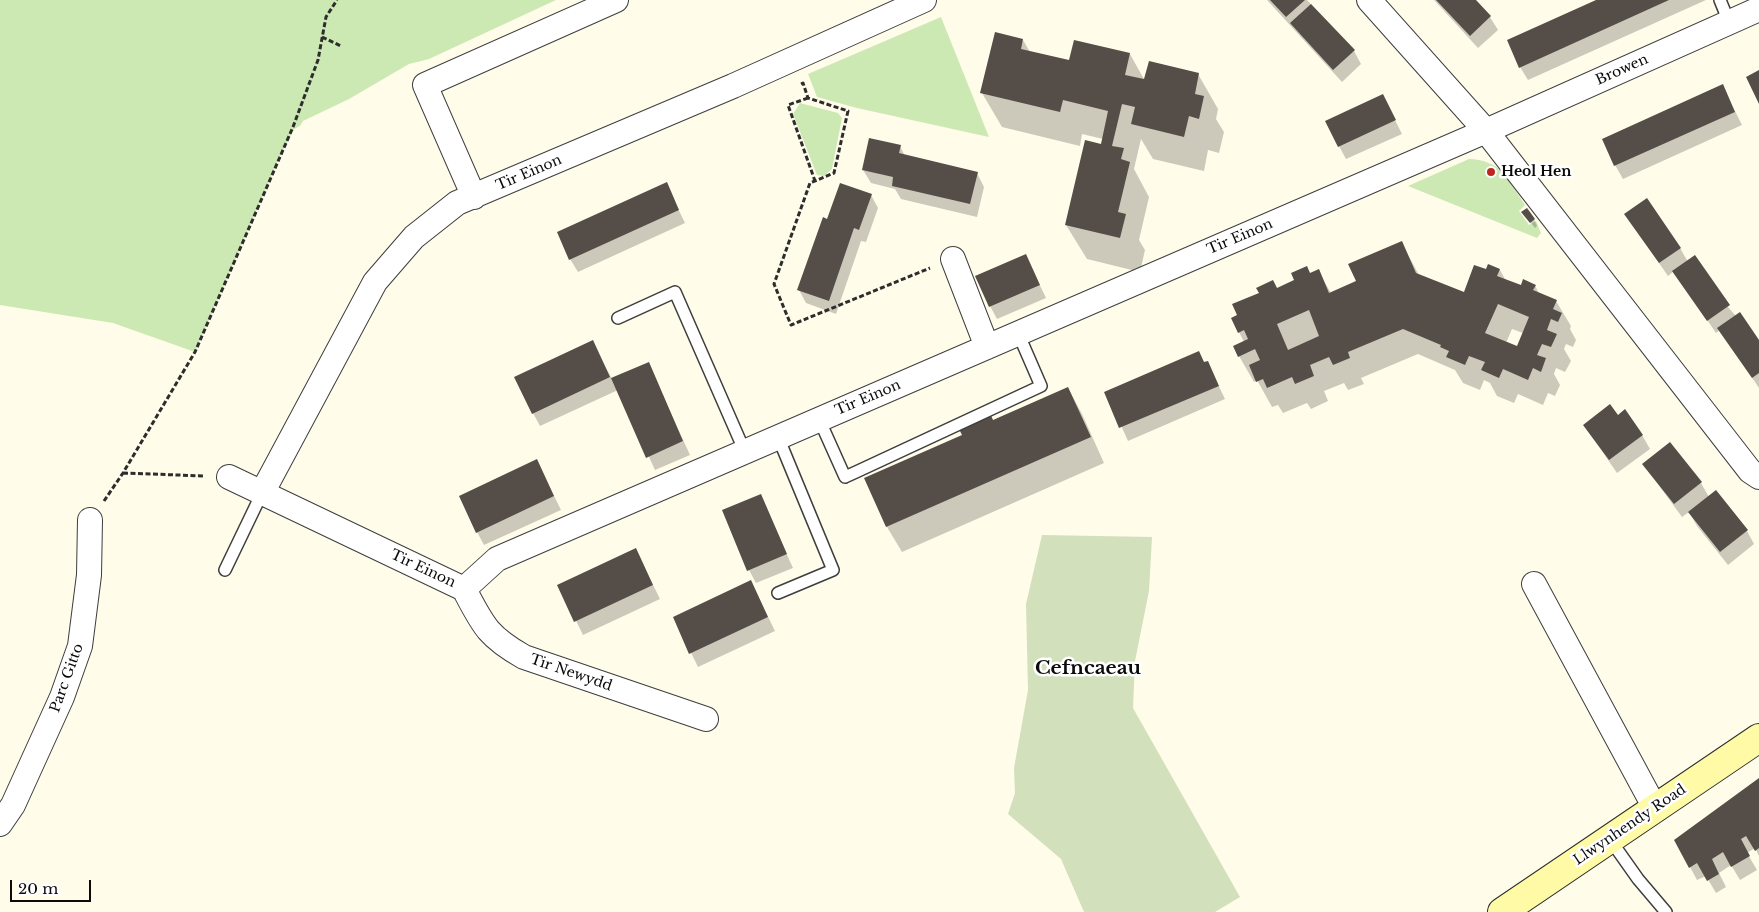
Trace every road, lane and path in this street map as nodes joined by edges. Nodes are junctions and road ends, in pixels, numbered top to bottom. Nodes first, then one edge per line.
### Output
1 (337, 0) edge
2 (616, 0) edge
3 (924, 0) edge
4 (1369, 0) edge
5 (1720, 0) edge
6 (1759, 9) edge
7 (1729, 22) junction
8 (322, 37) junction
9 (341, 46) dead end
10 (795, 87) dead end
11 (808, 98) junction
12 (1486, 131) junction
13 (815, 181) junction
14 (474, 197) junction
15 (952, 259) joint
16 (618, 318) dead end
17 (1018, 333) junction
18 (987, 346) junction
19 (819, 419) junction
20 (778, 437) junction
21 (745, 452) junction
22 (123, 473) junction
23 (228, 476) joint
24 (1759, 477) edge
25 (262, 493) junction
26 (90, 520) joint
27 (225, 570) dead end
28 (1534, 584) dead end
29 (464, 589) junction
30 (778, 593) dead end
31 (706, 719) dead end
32 (1759, 738) edge
33 (1655, 808) junction
34 (0, 824) edge
35 (1609, 838) junction
36 (1502, 912) edge
37 (1666, 912) edge

1 - 8 path
2 - 14 street
3 - 14 street, Tir Einon
4 - 12 street
5 - 7 lane
6 - 7 street, Browen
7 - 12 street, Browen
8 - 9 path
8 - 22 path
10 - 11 path
11 - 13 path
11 - 13 path
12 - 17 street, Tir Einon
12 - 24 street
13 - 15 path
14 - 25 street, Tir Einon
15 - 18 street
16 - 21 lane
17 - 18 street, Tir Einon
17 - 19 lane
18 - 19 street, Tir Einon
19 - 20 street, Tir Einon
20 - 21 street, Tir Einon
20 - 30 lane
21 - 29 street, Tir Einon
22 - 23 path
22 - 26 path
23 - 25 street, Tir Einon
25 - 27 lane
25 - 29 street, Tir Einon
26 - 34 street, Parc Gitto
28 - 33 street
29 - 31 street, Tir Newydd
32 - 33 main road, Llwynhendy Road
33 - 35 main road, Llwynhendy Road
35 - 36 main road, Llwynhendy Road
35 - 37 lane

